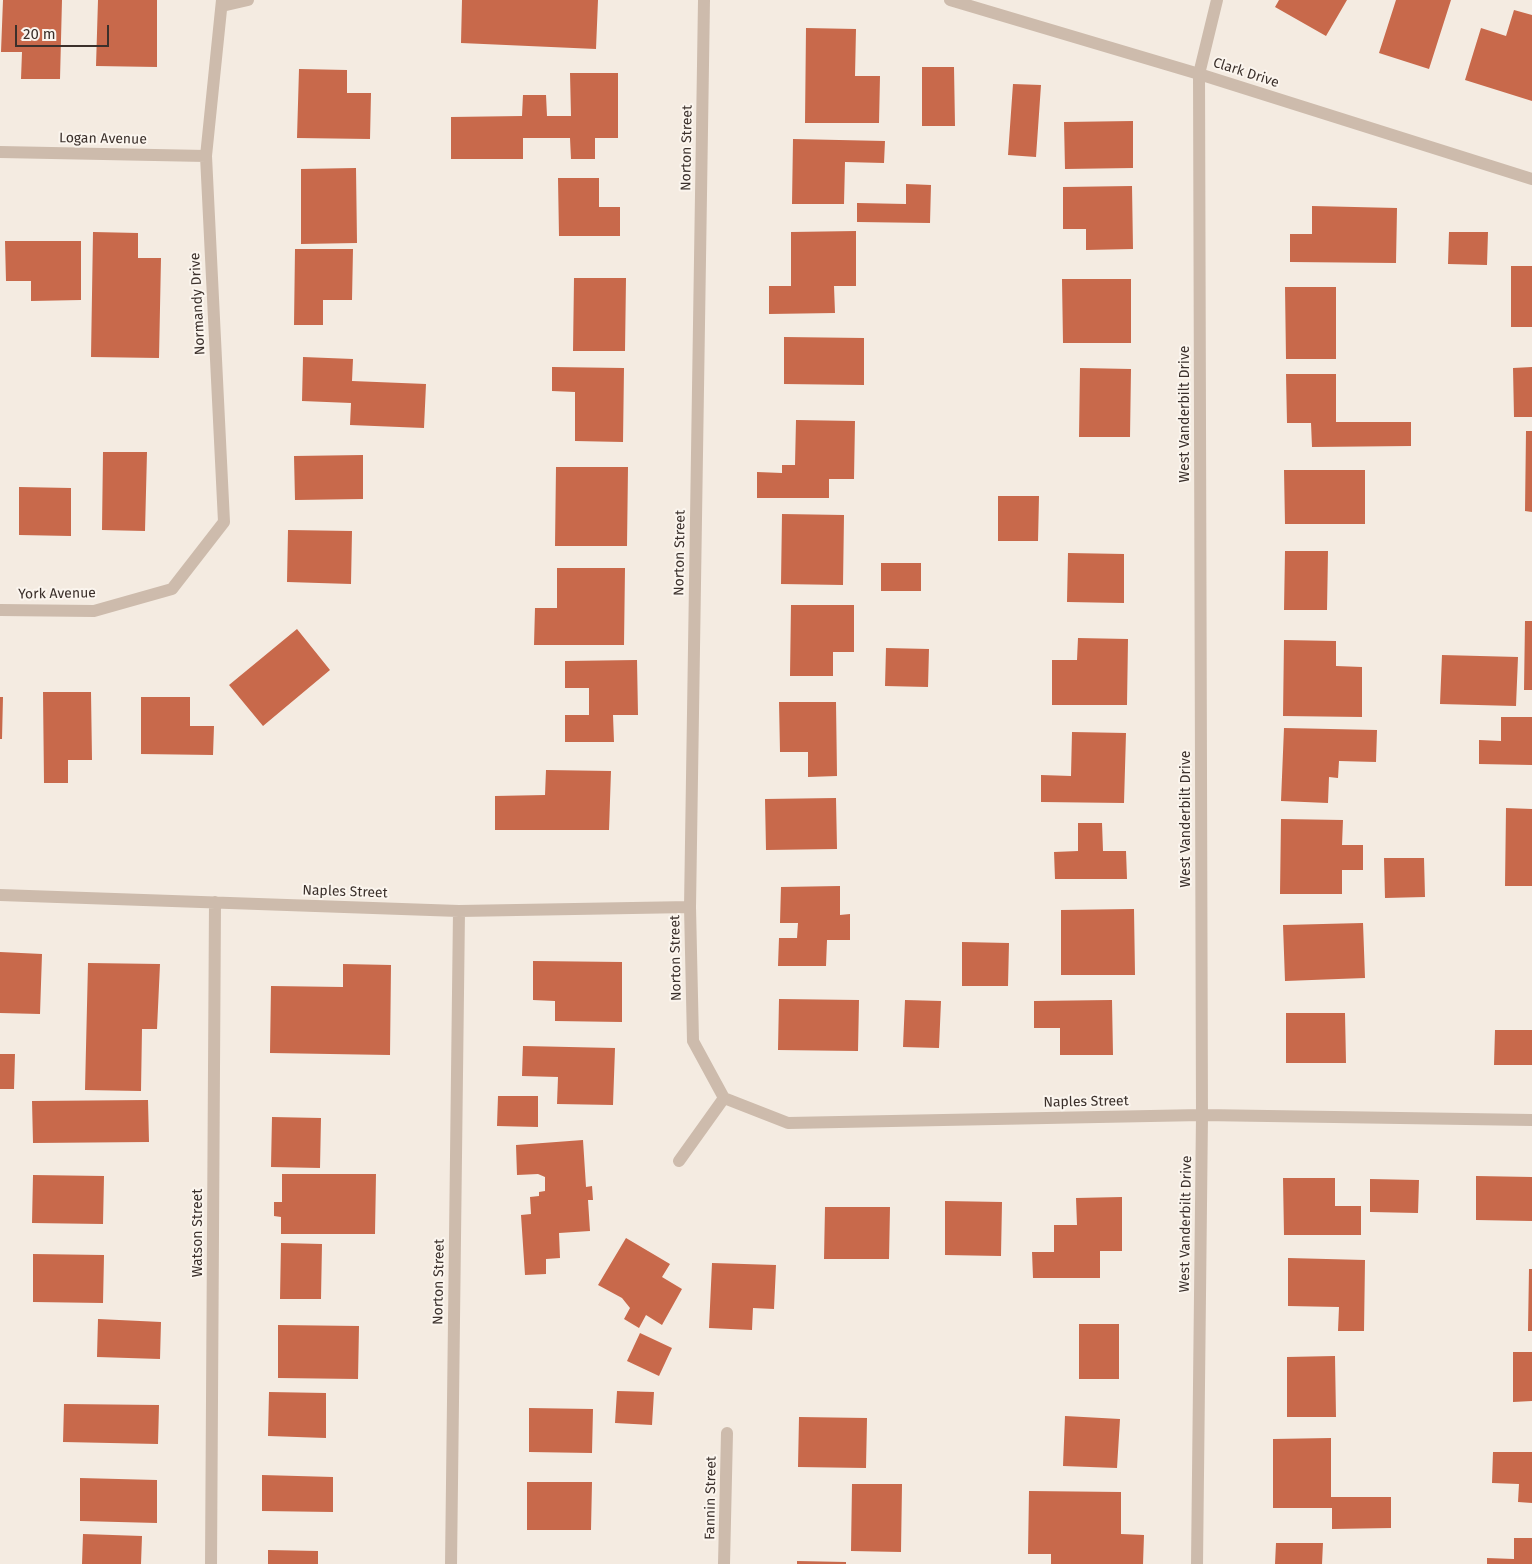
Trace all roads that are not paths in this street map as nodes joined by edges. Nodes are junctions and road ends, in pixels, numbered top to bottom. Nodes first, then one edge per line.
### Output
1 (248, 0) edge
2 (704, 0) edge
3 (950, 0) edge
4 (1217, 0) edge
5 (222, 3) edge
6 (1199, 74) junction
7 (0, 152) edge
8 (206, 156) junction
9 (1532, 179) edge
10 (172, 589) joint
11 (0, 610) edge
12 (0, 895) edge
13 (216, 902) junction
14 (690, 907) junction
15 (458, 911) junction
16 (724, 1098) junction
17 (1202, 1115) junction
18 (1532, 1120) edge
19 (679, 1161) dead end
20 (727, 1433) dead end
21 (211, 1564) edge
22 (451, 1564) edge
23 (724, 1564) edge
24 (1197, 1564) edge

1 - 5 street
2 - 14 street, Norton Street
3 - 6 street, Clark Drive
4 - 6 street, West Vanderbilt Drive
5 - 8 street, Normandy Drive
6 - 9 street, Clark Drive
6 - 17 street, West Vanderbilt Drive
7 - 8 street, Logan Avenue
8 - 10 street, Normandy Drive
10 - 11 street, York Avenue
12 - 13 street, Naples Street
13 - 15 street, Naples Street
13 - 21 street, Watson Street
14 - 15 street, Naples Street
14 - 16 street, Norton Street
15 - 22 street, Norton Street
16 - 17 street, Naples Street
16 - 19 street
17 - 18 street, Naples Street
17 - 24 street, West Vanderbilt Drive
20 - 23 street, Fannin Street

